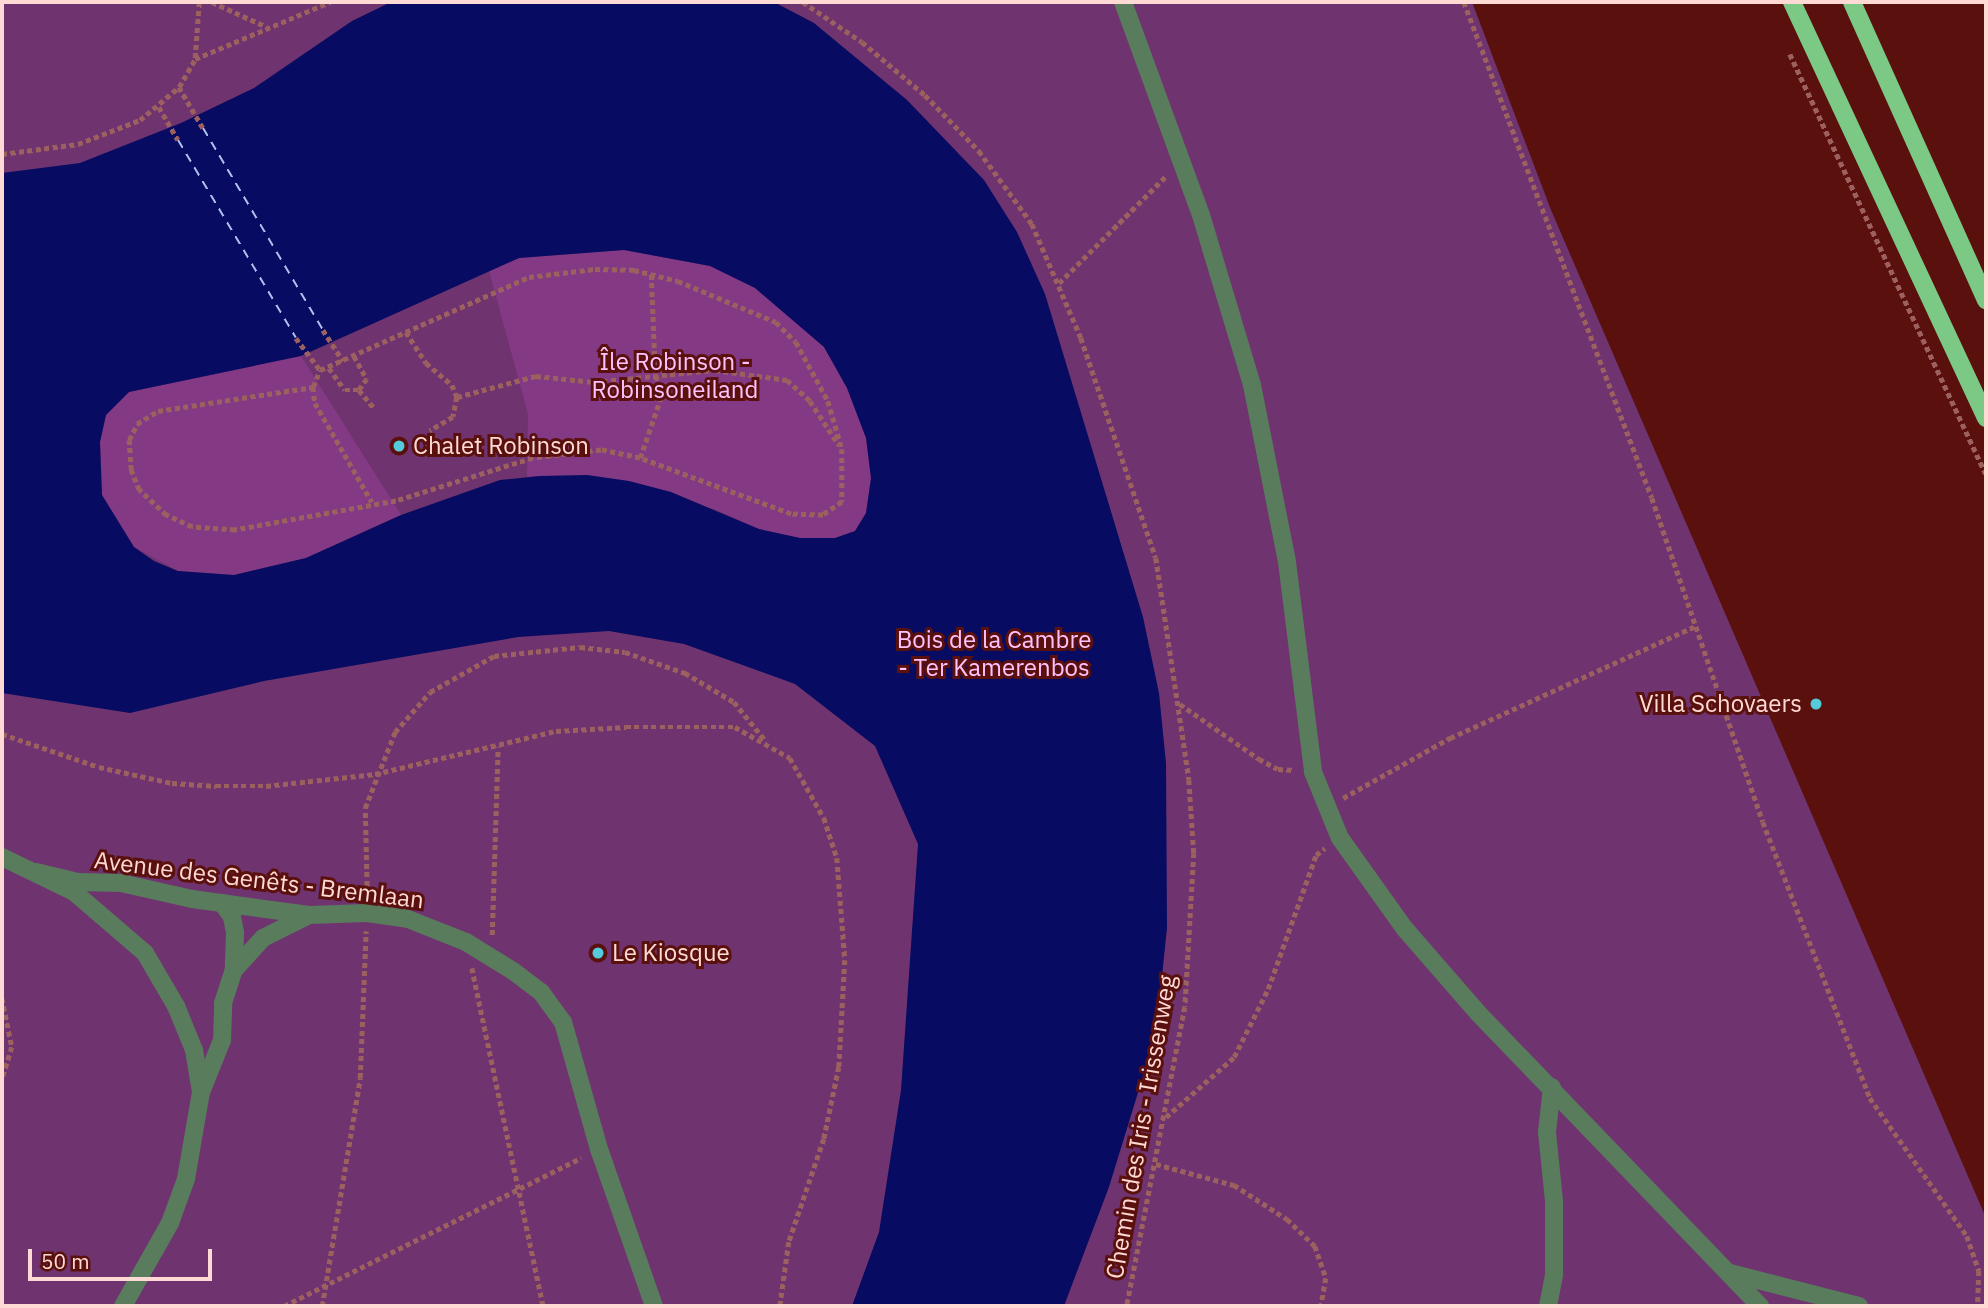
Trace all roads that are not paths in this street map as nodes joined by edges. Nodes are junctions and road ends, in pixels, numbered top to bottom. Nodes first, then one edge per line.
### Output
1 (1123, 2) edge
2 (1792, 2) edge
3 (1852, 2) edge
4 (1986, 300) edge
5 (1986, 418) edge
6 (2, 857) edge
7 (36, 872) junction
8 (222, 904) junction
9 (309, 915) junction
10 (234, 970) junction
11 (1552, 1087) junction
12 (201, 1092) junction
13 (1730, 1273) junction
14 (123, 1306) edge
15 (654, 1306) edge
16 (1548, 1306) edge
17 (1760, 1306) edge
18 (1859, 1306) edge

1 - 11 street
2 - 5 main road
3 - 4 main road
6 - 7 street
7 - 8 street, Avenue des Genêts - Bremlaan
7 - 12 street
8 - 9 street, Avenue des Genêts - Bremlaan
8 - 10 street
9 - 10 street
9 - 15 street, Avenue des Genêts - Bremlaan
10 - 12 street
11 - 13 street
11 - 16 street
12 - 14 street
13 - 17 street
13 - 18 street

